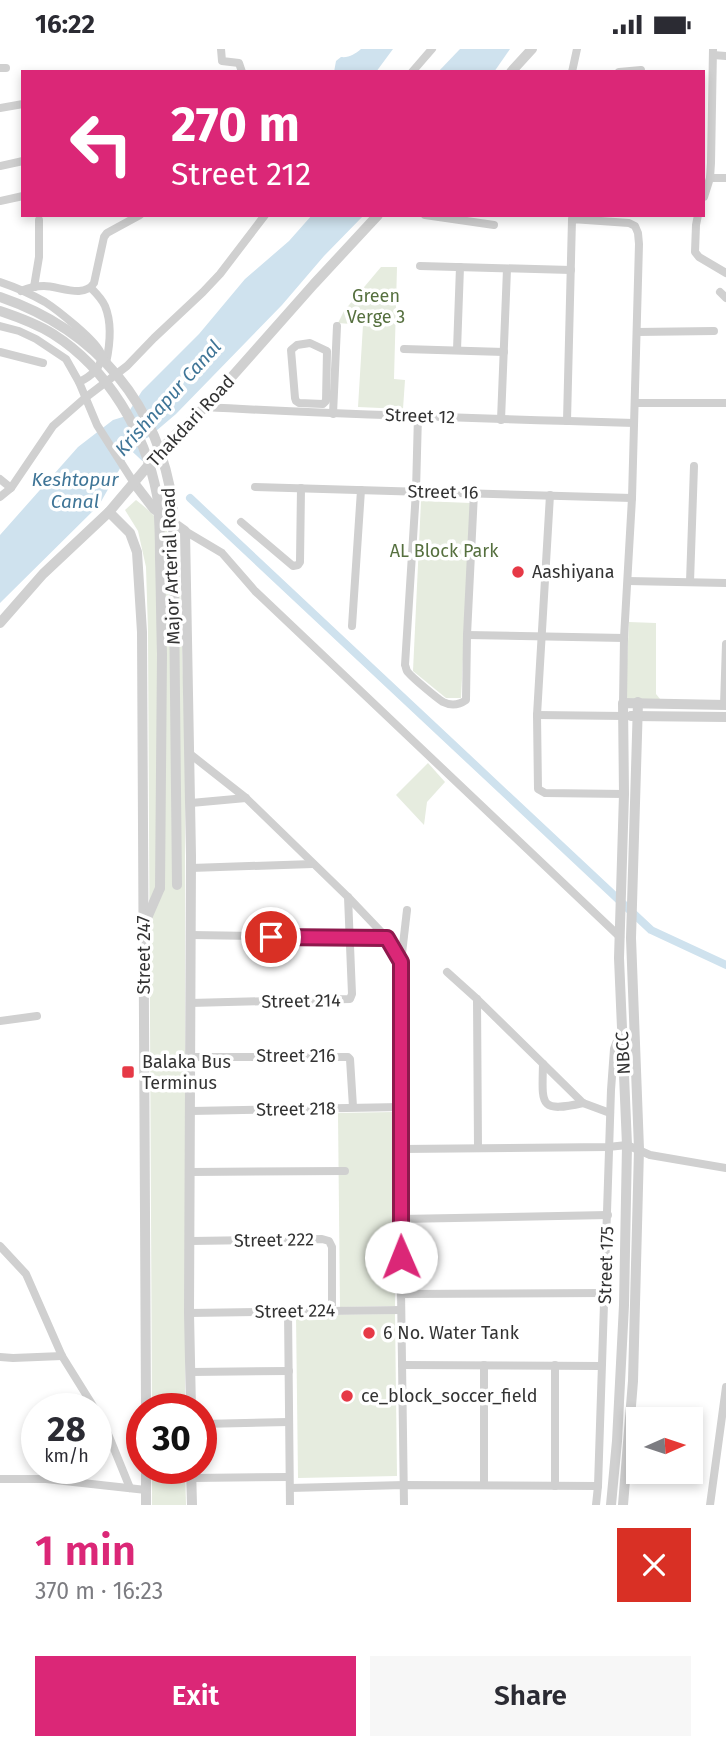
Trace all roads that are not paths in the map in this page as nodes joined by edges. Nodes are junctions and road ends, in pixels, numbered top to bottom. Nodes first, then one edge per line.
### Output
1 (221, 49) edge
2 (432, 49) edge
3 (532, 49) edge
4 (577, 49) edge
5 (713, 52) edge
6 (726, 56) edge
7 (241, 70) edge
8 (414, 70) edge
9 (513, 70) edge
10 (572, 70) edge
11 (708, 99) edge
12 (21, 104) edge
13 (0, 108) edge
14 (707, 151) edge
15 (21, 161) edge
16 (0, 166) edge
17 (710, 178) junction
18 (726, 178) edge
19 (705, 194) edge
20 (21, 196) edge
21 (0, 201) edge
22 (136, 217) edge
23 (263, 217) edge
24 (376, 217) edge
25 (439, 217) edge
26 (698, 217) edge
27 (39, 220) dead end
28 (494, 225) dead end
29 (420, 266) dead end
30 (460, 267) junction
31 (507, 269) junction
32 (571, 270) junction
33 (726, 273) edge
34 (0, 282) edge
35 (34, 287) junction
36 (91, 288) junction
37 (20, 291) junction
38 (0, 297) edge
39 (0, 311) edge
40 (0, 326) edge
41 (337, 327) dead end
42 (714, 331) dead end
43 (637, 332) junction
44 (404, 349) dead end
45 (457, 351) junction
46 (0, 352) edge
47 (504, 352) junction
48 (43, 363) dead end
49 (106, 363) junction
50 (79, 381) junction
51 (85, 398) junction
52 (635, 403) junction
53 (726, 403) edge
54 (205, 407) junction
55 (304, 407) junction
56 (321, 408) junction
57 (332, 414) junction
58 (418, 415) junction
59 (501, 420) junction
60 (566, 421) junction
61 (634, 423) junction
62 (694, 466) dead end
63 (0, 479) edge
64 (134, 483) junction
65 (255, 487) dead end
66 (11, 488) junction
67 (301, 488) junction
68 (361, 491) junction
69 (416, 491) junction
70 (474, 493) junction
71 (550, 495) junction
72 (0, 497) edge
73 (632, 498) junction
74 (109, 512) junction
75 (242, 522) dead end
76 (185, 531) junction
77 (545, 570) junction
78 (582, 571) dead end
79 (628, 581) junction
80 (690, 582) junction
81 (726, 583) edge
82 (0, 623) edge
83 (352, 626) dead end
84 (467, 635) junction
85 (541, 636) junction
86 (624, 638) junction
87 (726, 644) edge
88 (623, 702) junction
89 (638, 702) junction
90 (725, 705) edge
91 (537, 715) junction
92 (624, 716) junction
93 (637, 716) junction
94 (726, 717) edge
95 (190, 754) junction
96 (624, 794) junction
97 (246, 799) junction
98 (191, 803) junction
99 (313, 864) junction
100 (191, 869) junction
101 (627, 894) junction
102 (348, 897) junction
103 (191, 909) junction
104 (407, 909) dead end
105 (144, 924) junction
106 (191, 935) junction
107 (624, 936) junction
108 (351, 938) junction
109 (387, 938) junction
110 (401, 962) junction
111 (447, 972) dead end
112 (477, 999) junction
113 (190, 1003) junction
114 (37, 1016) dead end
115 (0, 1021) edge
116 (622, 1026) junction
117 (191, 1057) junction
118 (543, 1064) junction
119 (583, 1103) junction
120 (354, 1107) junction
121 (400, 1107) junction
122 (191, 1111) junction
123 (610, 1113) junction
124 (627, 1145) junction
125 (478, 1147) junction
126 (608, 1147) junction
127 (401, 1149) junction
128 (639, 1149) junction
129 (726, 1168) edge
130 (345, 1171) dead end
131 (190, 1172) junction
132 (608, 1215) junction
133 (400, 1219) junction
134 (191, 1241) junction
135 (0, 1246) edge
136 (605, 1293) junction
137 (401, 1294) junction
138 (401, 1310) junction
139 (288, 1311) junction
140 (332, 1311) junction
141 (190, 1313) junction
142 (62, 1356) junction
143 (0, 1357) edge
144 (402, 1365) junction
145 (484, 1365) junction
146 (555, 1365) junction
147 (601, 1366) junction
148 (289, 1371) junction
149 (191, 1372) junction
150 (726, 1387) edge
151 (85, 1393) edge
152 (146, 1393) edge
153 (191, 1393) edge
154 (288, 1422) junction
155 (217, 1424) edge
156 (112, 1444) edge
157 (217, 1474) edge
158 (289, 1477) junction
159 (0, 1479) edge
160 (146, 1484) edge
161 (192, 1484) edge
162 (404, 1485) junction
163 (484, 1485) junction
164 (555, 1486) junction
165 (598, 1486) junction
166 (130, 1488) junction
167 (290, 1488) junction
168 (146, 1490) junction
169 (146, 1505) edge
170 (192, 1505) edge
171 (290, 1505) edge
172 (404, 1505) edge
173 (596, 1505) edge
174 (611, 1505) edge
175 (623, 1505) edge
176 (710, 1505) edge

1 - 7 street
2 - 8 street
3 - 9 street
4 - 10 street
5 - 6 street
5 - 11 street
11 - 14 street
12 - 13 street
14 - 17 street
15 - 16 street
17 - 18 street
17 - 19 street
20 - 21 street
22 - 36 street
23 - 51 street
24 - 54 street, Thakdari Road
25 - 28 street
26 - 33 street
27 - 35 street
29 - 30 street
30 - 31 street
30 - 45 street
31 - 32 street
31 - 47 street
32 - 43 street
32 - 60 street
34 - 37 street
35 - 36 street
35 - 37 street
36 - 49 street
37 - 50 street
38 - 49 street, Major Arterial Road, bridge
39 - 105 street, Major Arterial Road, bridge
40 - 50 street
41 - 57 street
42 - 43 street
43 - 52 street
44 - 45 street
45 - 47 street
46 - 48 street
47 - 59 street
49 - 103 street, Major Arterial Road, bridge
50 - 51 street
51 - 64 street
51 - 66 street
52 - 53 street
52 - 61 street
54 - 55 street, Street 12
54 - 64 street, Thakdari Road
55 - 56 street, Street 12
55 - 56 street
56 - 57 street, Street 12
57 - 58 street, Street 12
58 - 59 street, Street 12
58 - 69 street
59 - 60 street, Street 12
60 - 61 street, Street 12
61 - 73 street
62 - 80 street
63 - 66 street
64 - 74 street, Thakdari Road
64 - 76 street
65 - 67 street, Street 16
66 - 72 street
67 - 68 street, Street 16
67 - 75 street
68 - 69 street, Street 16
68 - 83 street
69 - 70 street, Street 16
69 - 84 street
70 - 71 street, Street 16
70 - 84 street
71 - 73 street, Street 16
71 - 77 street
73 - 79 street
74 - 82 street, Thakdari Road
74 - 105 street, Street 247
76 - 95 street
76 - 107 street
77 - 78 street
77 - 85 street
79 - 80 street
79 - 86 street
80 - 81 street
84 - 85 street
85 - 86 street
85 - 91 street
86 - 88 street
87 - 90 street
88 - 89 street
88 - 92 street
89 - 90 street
89 - 93 street
91 - 92 street
91 - 96 street
92 - 93 street
92 - 96 street
93 - 94 street
93 - 101 street
95 - 97 street
95 - 98 street
96 - 101 street
97 - 98 street
97 - 99 street
98 - 100 street
99 - 100 street
99 - 102 street
100 - 103 street
101 - 107 street, NBCC
102 - 108 street, Street 214
102 - 109 street
103 - 106 street
104 - 110 street
105 - 152 street, Street 247
106 - 108 street
106 - 113 street
107 - 116 street, NBCC
107 - 128 street
108 - 109 street
108 - 113 street, Street 214
109 - 110 street
110 - 121 street
111 - 112 street
112 - 118 street
112 - 125 street
113 - 117 street
114 - 115 street
116 - 123 street, Street 175
116 - 124 street, NBCC
117 - 120 street, Street 216
117 - 122 street
118 - 119 street
118 - 119 street
119 - 123 street
120 - 121 street, Street 218
120 - 122 street, Street 218
121 - 127 street
122 - 131 street
123 - 126 street, Street 175
124 - 126 street
124 - 128 street
124 - 174 street, NBCC
125 - 126 street
125 - 127 street
126 - 132 street, Street 175
127 - 133 street
128 - 129 street
128 - 175 street
130 - 131 street
131 - 134 street
132 - 133 street
132 - 136 street, Street 175
133 - 137 street
134 - 140 street, Street 222
134 - 141 street
135 - 142 street
136 - 137 street
136 - 147 street, Street 175
137 - 138 street
138 - 140 street, Street 224
138 - 144 street
139 - 140 street, Street 224
139 - 141 street, Street 224
139 - 148 street
141 - 149 street
142 - 143 street
142 - 151 street
144 - 145 street
144 - 162 street
145 - 146 street
145 - 163 street
146 - 147 street
146 - 164 street
147 - 165 street, Street 175
148 - 149 street
148 - 154 street
149 - 153 street
150 - 176 street
154 - 155 street
154 - 158 street
156 - 166 street
157 - 158 street
158 - 167 street
159 - 166 street
160 - 168 street
161 - 170 street
162 - 163 street
162 - 167 street
162 - 172 street
163 - 164 street
164 - 165 street
165 - 173 street, Street 175
166 - 168 street
167 - 171 street
168 - 169 street

